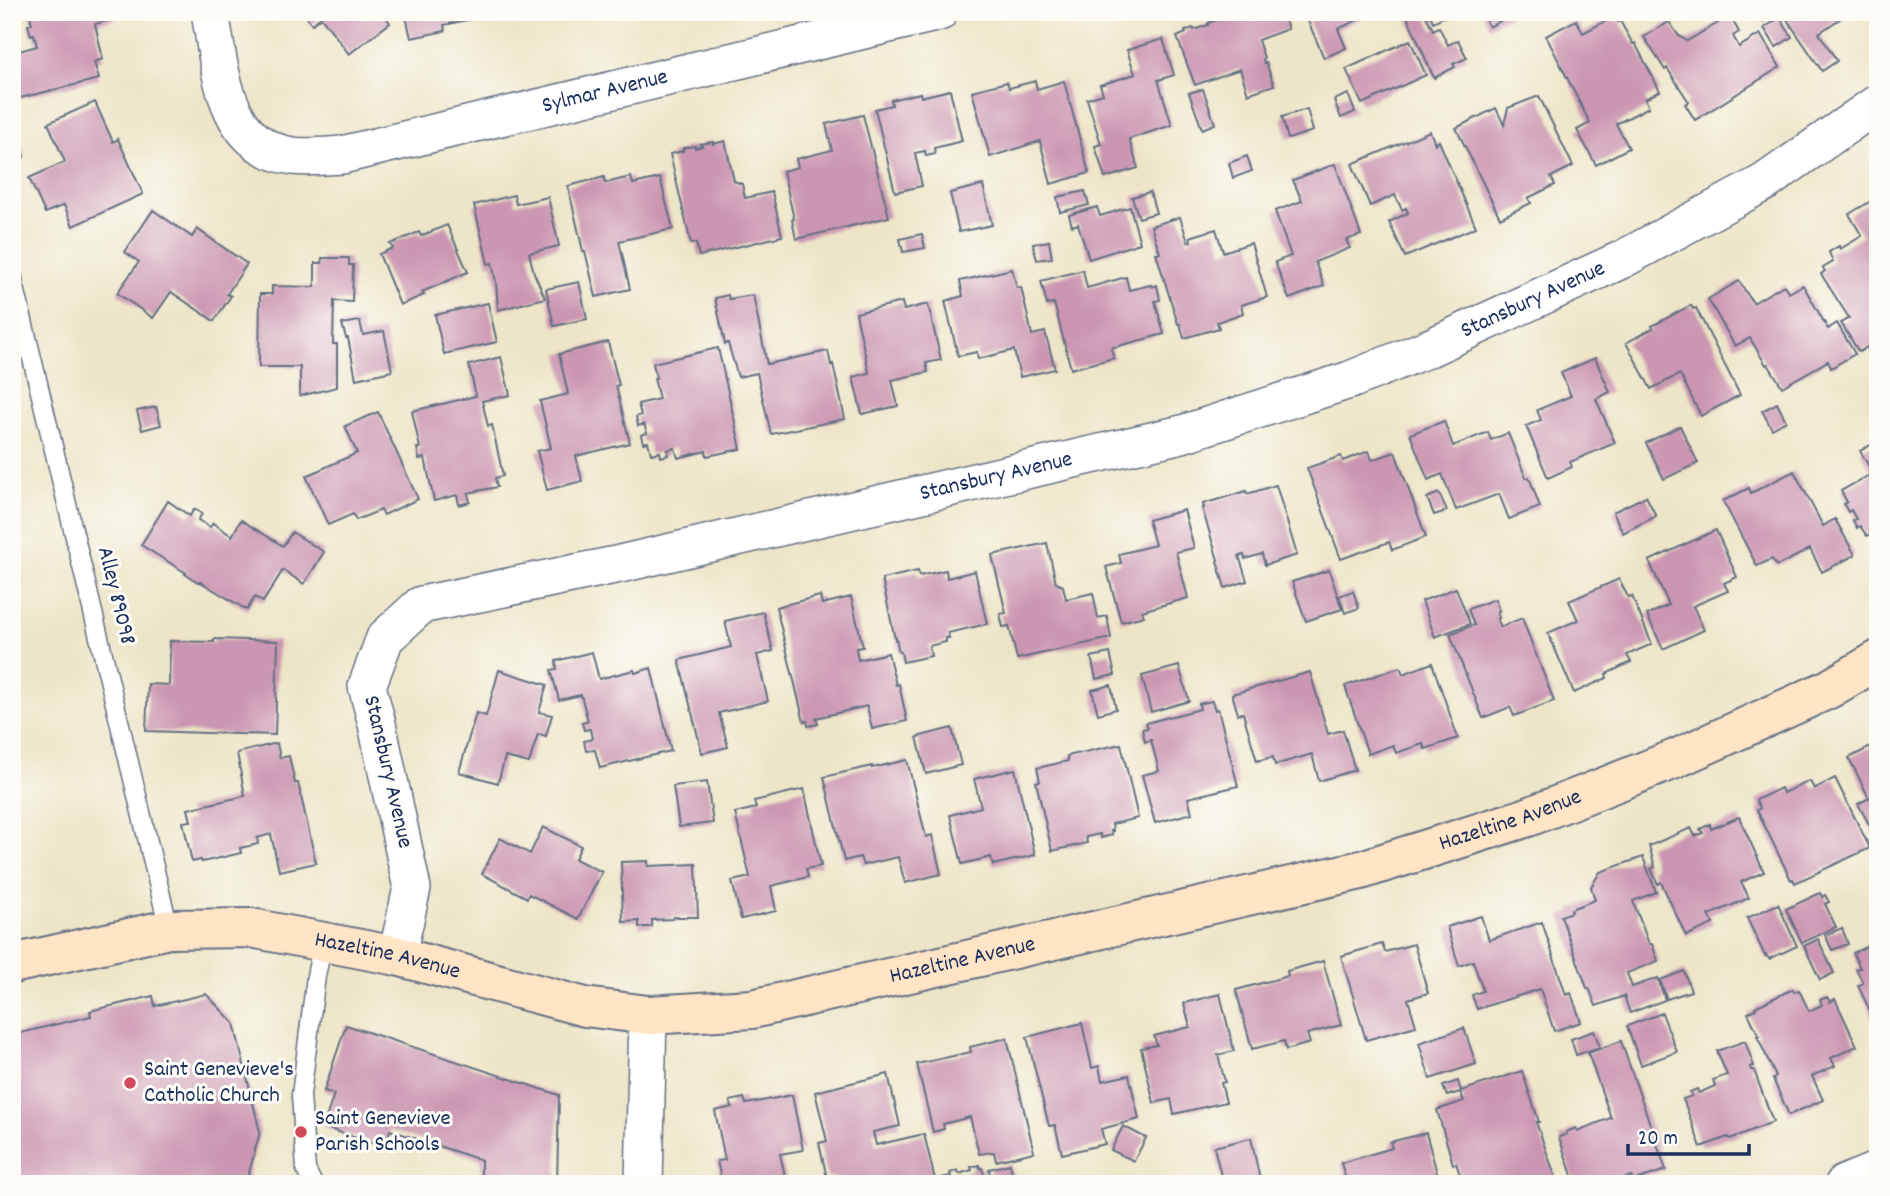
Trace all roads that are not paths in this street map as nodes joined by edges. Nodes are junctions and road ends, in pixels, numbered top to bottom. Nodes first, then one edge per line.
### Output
1 (210, 12) edge
2 (939, 12) edge
3 (1878, 103) edge
4 (12, 275) edge
5 (1878, 660) edge
6 (169, 929) junction
7 (323, 942) junction
8 (397, 956) junction
9 (12, 964) edge
10 (648, 1015) junction
11 (1878, 1170) edge
12 (313, 1184) edge
13 (644, 1184) edge
14 (1844, 1184) edge

1 - 2 street, Sylmar Avenue
3 - 8 street, Stansbury Avenue
4 - 6 lane, Alley 89098
5 - 10 street, Hazeltine Avenue
6 - 7 street, Hazeltine Avenue
6 - 9 street, Hazeltine Avenue
7 - 8 street, Hazeltine Avenue
7 - 12 lane
8 - 10 street, Hazeltine Avenue
10 - 13 street
11 - 14 street

